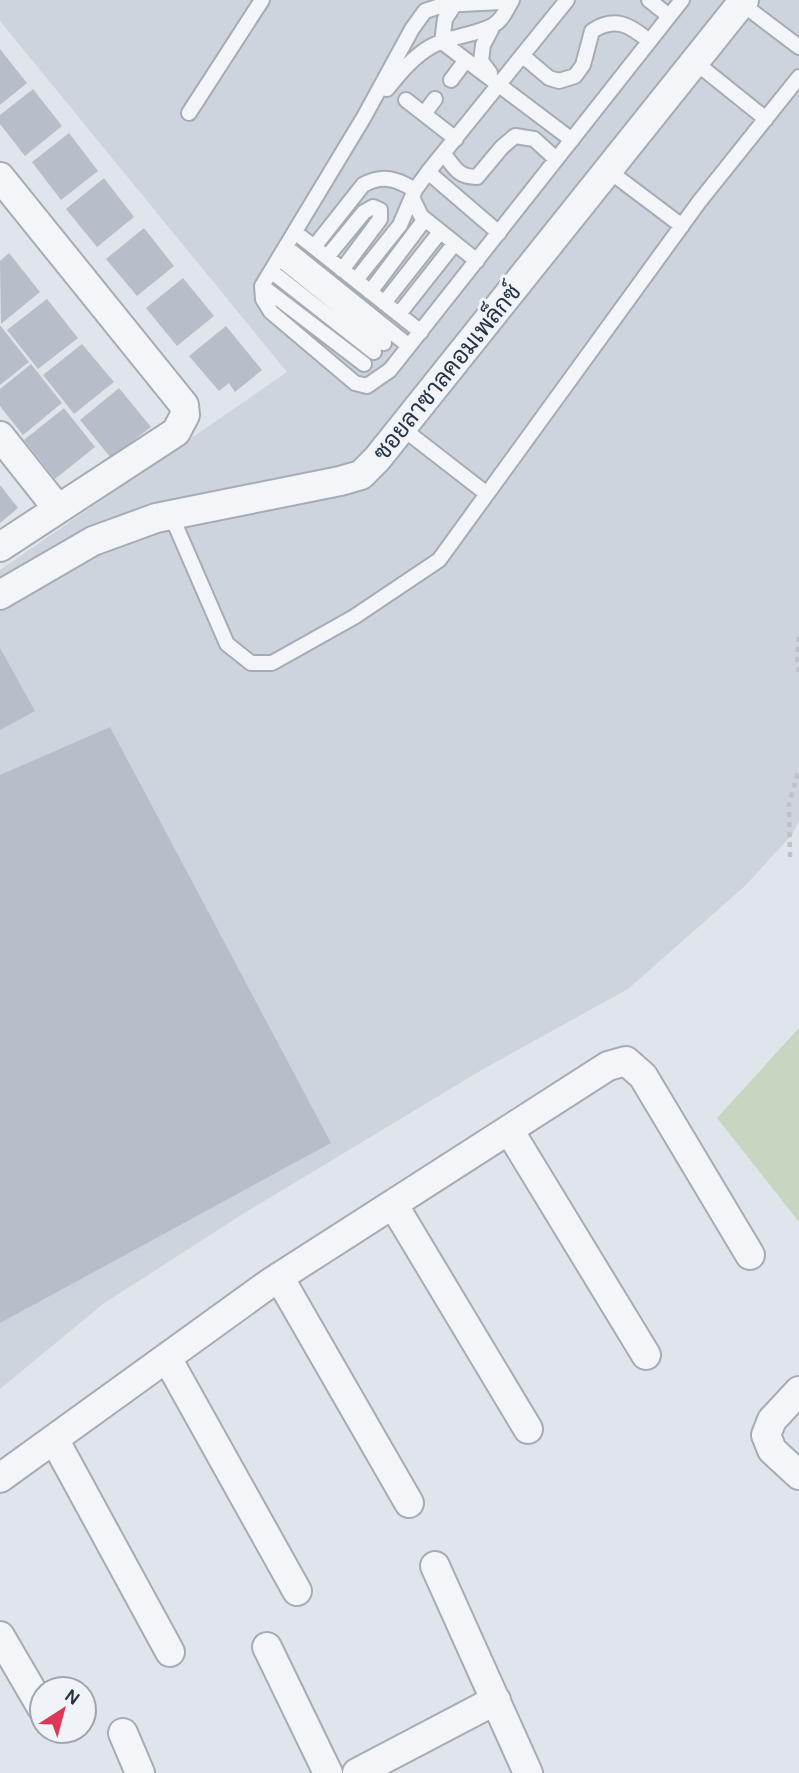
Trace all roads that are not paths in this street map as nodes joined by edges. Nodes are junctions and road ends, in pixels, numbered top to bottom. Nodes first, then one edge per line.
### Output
1 (262, 0) edge
2 (503, 0) edge
3 (512, 0) edge
4 (567, 0) edge
5 (649, 0) edge
6 (681, 0) edge
7 (742, 2) edge
8 (455, 4) junction
9 (669, 16) junction
10 (493, 26) junction
11 (649, 41) junction
12 (442, 42) junction
13 (799, 47) edge
14 (523, 56) junction
15 (466, 60) junction
16 (695, 62) junction
17 (799, 77) edge
18 (451, 80) dead end
19 (500, 85) junction
20 (435, 99) dead end
21 (406, 100) dead end
22 (189, 113) dead end
23 (424, 114) junction
24 (364, 117) junction
25 (766, 119) junction
26 (456, 139) junction
27 (572, 140) junction
28 (444, 153) junction
29 (556, 159) junction
30 (609, 171) junction
31 (428, 172) junction
32 (0, 177) edge
33 (414, 195) junction
34 (425, 219) junction
35 (682, 226) junction
36 (295, 232) junction
37 (440, 232) junction
38 (499, 233) junction
39 (455, 243) junction
40 (314, 247) junction
41 (283, 253) junction
42 (327, 257) junction
43 (477, 261) junction
44 (342, 270) junction
45 (271, 271) junction
46 (356, 280) junction
47 (262, 286) junction
48 (370, 292) junction
49 (384, 303) junction
50 (399, 314) junction
51 (421, 331) junction
52 (410, 346) junction
53 (364, 364) dead end
54 (402, 428) junction
55 (0, 436) edge
56 (487, 494) junction
57 (58, 509) junction
58 (171, 515) junction
59 (0, 547) edge
60 (0, 595) edge
61 (509, 1130) junction
62 (393, 1204) junction
63 (750, 1255) dead end
64 (279, 1277) junction
65 (646, 1355) dead end
66 (167, 1358) junction
67 (799, 1391) edge
68 (528, 1429) dead end
69 (54, 1439) junction
70 (799, 1475) edge
71 (0, 1478) edge
72 (408, 1503) dead end
73 (435, 1566) dead end
74 (297, 1591) dead end
75 (0, 1636) edge
76 (267, 1647) dead end
77 (170, 1652) dead end
78 (28, 1684) edge
79 (496, 1700) junction
80 (123, 1733) dead end
81 (140, 1773) edge
82 (328, 1773) edge
83 (357, 1773) edge
84 (528, 1773) edge

1 - 22 lane
2 - 8 lane
3 - 10 lane
4 - 14 lane
5 - 9 lane
6 - 9 lane
7 - 13 lane
7 - 16 street, ซอยลาซาลคอมเพล็กซ์
8 - 12 lane
8 - 24 lane
9 - 11 lane
10 - 12 lane
10 - 19 lane
11 - 14 lane
11 - 27 lane
12 - 15 lane
12 - 24 lane
14 - 19 lane
15 - 18 lane
15 - 19 lane
16 - 25 lane
16 - 30 street, ซอยลาซาลคอมเพล็กซ์
17 - 25 lane
19 - 26 lane
19 - 27 lane
20 - 23 lane
21 - 23 lane
23 - 26 lane
24 - 36 lane
25 - 35 lane
26 - 28 lane
27 - 29 lane
28 - 29 lane
28 - 31 lane
29 - 38 lane
30 - 35 lane
30 - 54 street, ซอยลาซาลคอมเพล็กซ์
31 - 33 lane
31 - 38 lane
32 - 57 street
33 - 34 lane
33 - 40 lane
33 - 46 lane
34 - 37 lane
34 - 48 lane
35 - 56 lane
36 - 40 lane
36 - 41 lane
37 - 39 lane
37 - 49 lane
38 - 43 lane
39 - 43 lane
39 - 50 lane
40 - 42 lane
41 - 45 lane
41 - 45 lane
41 - 52 lane
42 - 44 lane
42 - 44 lane
43 - 51 lane
44 - 46 lane
45 - 47 lane
46 - 48 lane
47 - 52 lane
47 - 53 lane
48 - 49 lane
49 - 50 lane
50 - 51 lane
51 - 52 lane
54 - 56 lane
54 - 58 street, ซอยลาซาลคอมเพล็กซ์
55 - 57 street
56 - 58 lane
57 - 59 street
58 - 60 street, ซอยลาซาลคอมเพล็กซ์
61 - 62 street
61 - 63 street
61 - 65 street
62 - 64 street
62 - 68 street
64 - 66 street
64 - 72 street
66 - 69 street
66 - 74 street
67 - 70 street
69 - 71 street
69 - 77 street
73 - 79 street
75 - 78 street
76 - 82 street
79 - 83 street
79 - 84 street
80 - 81 street

